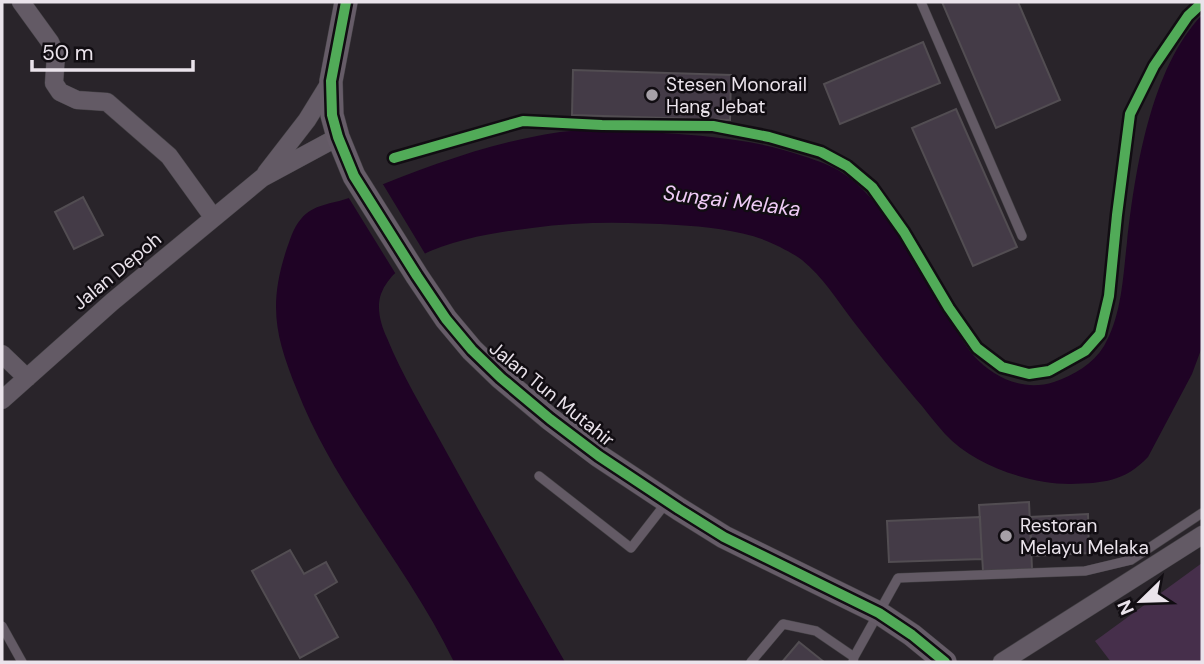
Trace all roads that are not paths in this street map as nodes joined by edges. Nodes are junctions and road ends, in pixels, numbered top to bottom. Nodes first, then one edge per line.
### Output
1 (21, 2) edge
2 (346, 2) edge
3 (920, 2) edge
4 (331, 81) junction
5 (338, 137) junction
6 (262, 178) junction
7 (213, 217) junction
8 (1022, 236) dead end
9 (2, 354) edge
10 (27, 378) junction
11 (2, 400) edge
12 (539, 476) dead end
13 (667, 501) junction
14 (1202, 513) edge
15 (1202, 535) edge
16 (879, 613) junction
17 (2, 626) edge
18 (853, 659) edge
19 (22, 662) edge
20 (751, 662) edge
21 (945, 662) edge
22 (1002, 662) edge

1 - 7 street
2 - 4 street, Jalan Tun Mutahir
3 - 8 lane
4 - 5 street, Jalan Tun Mutahir
4 - 6 street, Jalan Depoh
5 - 6 street, Jalan Depoh
5 - 13 street, Jalan Tun Mutahir
6 - 7 street, Jalan Depoh
7 - 10 street, Jalan Depoh
9 - 10 street
10 - 11 street, Jalan Depoh
12 - 13 lane
13 - 16 street, Jalan Tun Mutahir
14 - 16 lane
15 - 22 street
16 - 18 lane
16 - 21 street, Jalan Tun Mutahir
17 - 19 lane
18 - 20 lane

